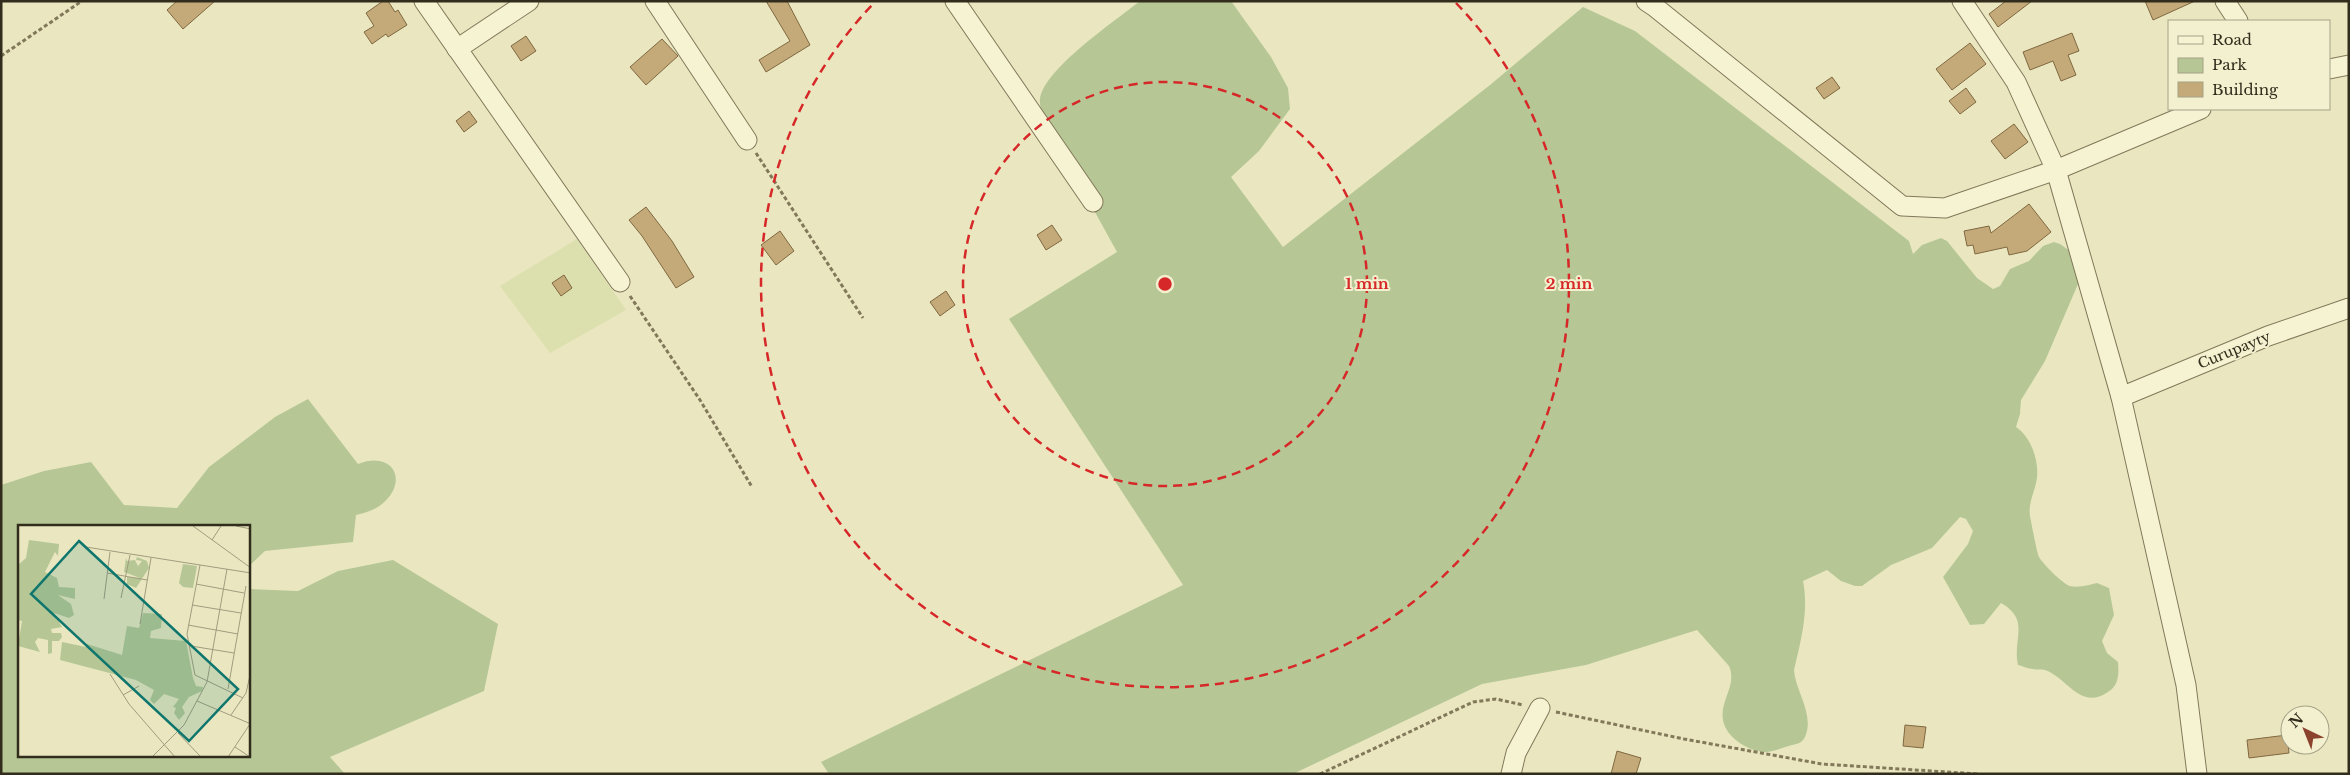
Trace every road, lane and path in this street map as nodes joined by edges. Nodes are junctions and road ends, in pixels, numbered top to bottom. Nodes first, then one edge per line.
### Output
1 (82, 1) edge
2 (424, 1) edge
3 (529, 1) edge
4 (654, 1) edge
5 (956, 1) edge
6 (1962, 1) edge
7 (2226, 1) edge
8 (1655, 3) edge
9 (2237, 20) edge
10 (457, 49) junction
11 (1, 56) edge
12 (2349, 65) edge
13 (2330, 69) edge
14 (2199, 110) edge
15 (747, 140) joint
16 (2056, 170) junction
17 (1093, 202) dead end
18 (620, 282) joint
19 (2349, 308) edge
20 (863, 318) dead end
21 (2121, 396) junction
22 (752, 487) dead end
23 (1540, 708) junction
24 (1320, 774) edge
25 (1511, 774) edge
26 (1978, 774) edge
27 (2197, 774) edge

1 - 11 path
2 - 10 street
3 - 10 street
4 - 15 street
5 - 17 street
6 - 16 street
7 - 9 street
8 - 16 street
10 - 18 street
12 - 13 street
14 - 16 street
15 - 20 path
16 - 21 street
18 - 22 path
19 - 21 street, Curupayty
21 - 27 street
23 - 24 path
23 - 25 street
23 - 26 path

